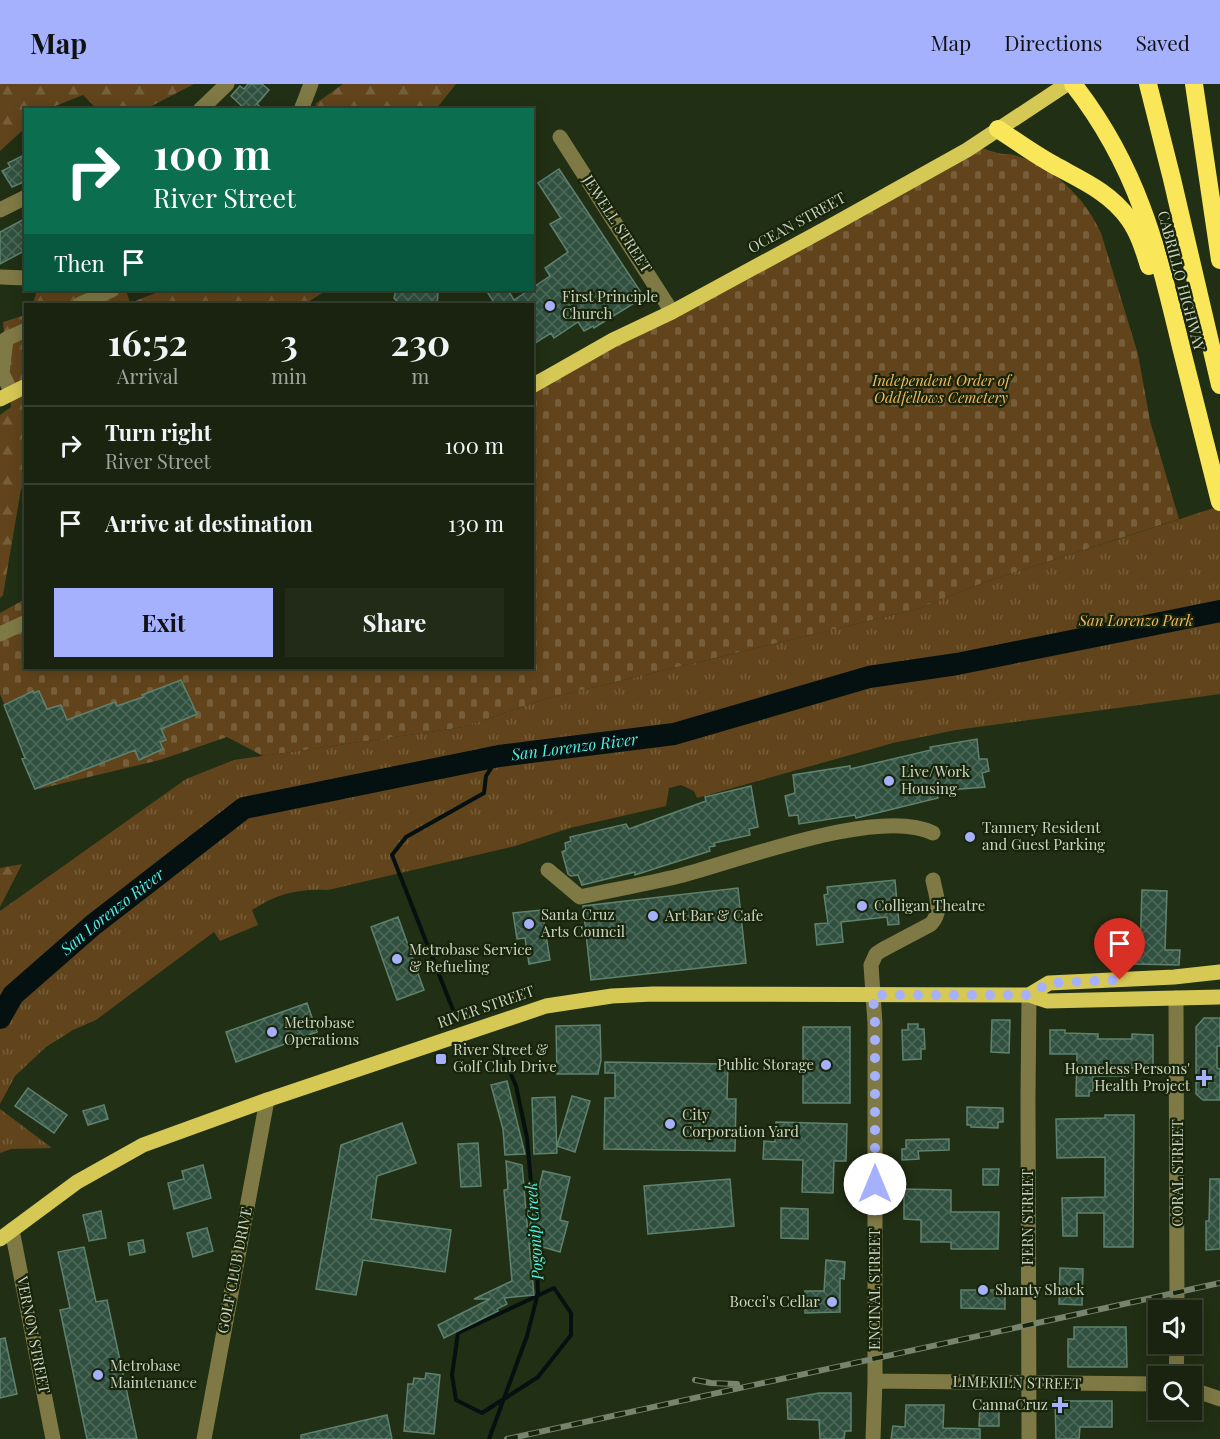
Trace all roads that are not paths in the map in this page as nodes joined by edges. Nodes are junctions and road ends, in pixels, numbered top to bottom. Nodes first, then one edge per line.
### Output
1 (227, 84) edge
2 (310, 84) edge
3 (1067, 84) edge
4 (1072, 84) edge
5 (1148, 84) edge
6 (1194, 84) edge
7 (202, 108) edge
8 (302, 108) edge
9 (998, 129) junction
10 (560, 137) dead end
11 (24, 198) edge
12 (0, 210) edge
13 (1220, 260) edge
14 (0, 277) edge
15 (24, 278) edge
16 (110, 291) edge
17 (82, 303) edge
18 (672, 312) junction
19 (24, 331) edge
20 (534, 384) edge
21 (1220, 386) edge
22 (12, 393) edge
23 (1198, 413) junction
24 (1220, 502) edge
25 (24, 623) edge
26 (0, 634) edge
27 (933, 832) dead end
28 (548, 870) dead end
29 (933, 880) dead end
30 (1220, 972) edge
31 (873, 995) junction
32 (1029, 995) junction
33 (1220, 997) edge
34 (1176, 998) junction
35 (267, 1100) junction
36 (6, 1235) edge
37 (1177, 1300) edge
38 (875, 1381) junction
39 (1030, 1384) junction
40 (1148, 1384) edge
41 (1202, 1393) edge
42 (1220, 1399) edge
43 (53, 1439) edge
44 (204, 1439) edge
45 (873, 1439) edge
46 (1029, 1439) edge

1 - 7 street
2 - 8 street
3 - 9 main road, OCEAN STREET
4 - 23 highway, CABRILLO HIGHWAY
5 - 21 highway, CABRILLO HIGHWAY
6 - 13 highway
9 - 18 main road, OCEAN STREET
9 - 23 highway
10 - 18 street, JEWELL STREET
11 - 12 street
14 - 15 street
16 - 17 street
18 - 20 main road, OCEAN STREET
19 - 22 street
23 - 24 highway, CABRILLO HIGHWAY
25 - 26 street
27 - 28 street
29 - 31 street, ENCINAL STREET
30 - 32 main road, RIVER STREET
31 - 32 main road, RIVER STREET
31 - 35 main road, RIVER STREET
31 - 38 street, ENCINAL STREET
32 - 34 main road, RIVER STREET
32 - 39 street, FERN STREET
33 - 34 main road, RIVER STREET
34 - 37 street, CORAL STREET
35 - 36 main road, RIVER STREET
35 - 44 street, GOLF CLUB DRIVE
36 - 43 street, VERNON STREET
38 - 39 street, LIMEKILN STREET
38 - 45 street, ENCINAL STREET
39 - 40 street, LIMEKILN STREET
39 - 46 street, FERN STREET
41 - 42 street

